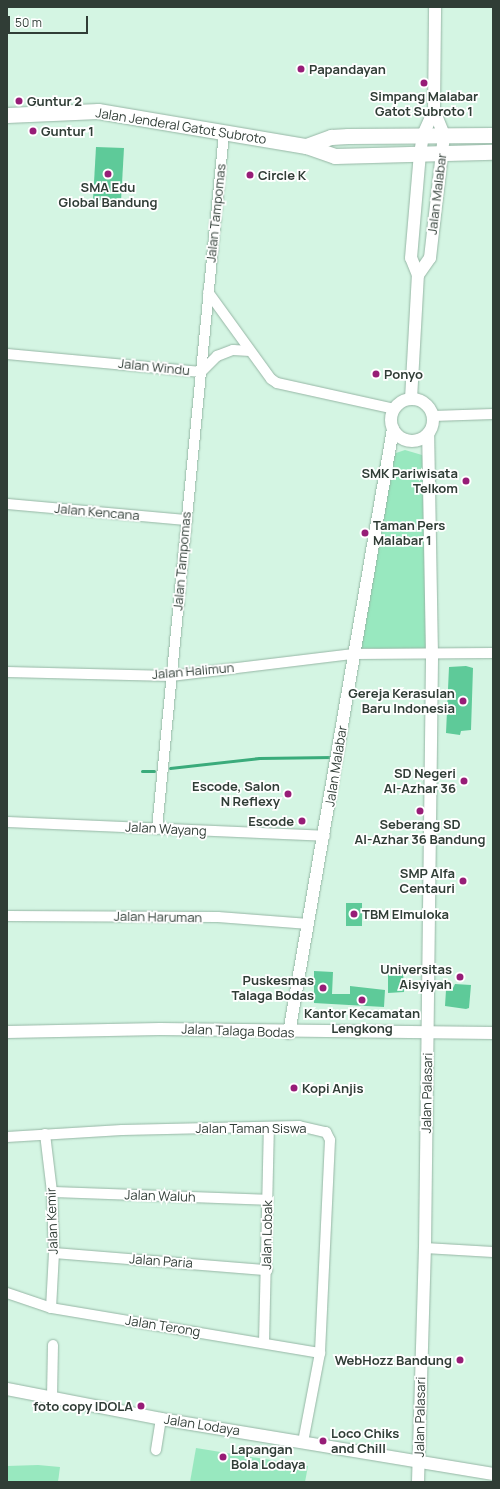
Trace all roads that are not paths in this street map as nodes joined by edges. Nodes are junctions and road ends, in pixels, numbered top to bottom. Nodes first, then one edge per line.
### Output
1 (435, 7) edge
2 (434, 110) junction
3 (7, 115) edge
4 (224, 133) junction
5 (423, 135) junction
6 (444, 135) junction
7 (493, 135) edge
8 (306, 146) junction
9 (493, 152) edge
10 (442, 153) junction
11 (420, 154) junction
12 (418, 275) junction
13 (208, 292) junction
14 (250, 351) junction
15 (7, 354) edge
16 (201, 372) junction
17 (411, 399) junction
18 (394, 409) junction
19 (493, 414) edge
20 (432, 416) junction
21 (393, 429) junction
22 (428, 434) junction
23 (7, 504) edge
24 (186, 520) junction
25 (493, 653) edge
26 (354, 654) junction
27 (432, 656) junction
28 (7, 672) edge
29 (171, 676) junction
30 (7, 822) edge
31 (157, 829) junction
32 (325, 836) junction
33 (7, 916) edge
34 (309, 924) junction
35 (7, 1032) edge
36 (289, 1032) junction
37 (427, 1033) junction
38 (493, 1033) edge
39 (269, 1127) junction
40 (45, 1134) junction
41 (7, 1137) edge
42 (52, 1192) junction
43 (268, 1200) junction
44 (425, 1248) junction
45 (493, 1252) edge
46 (54, 1253) junction
47 (267, 1270) junction
48 (7, 1293) edge
49 (51, 1308) junction
50 (264, 1343) junction
51 (53, 1345) dead end
52 (320, 1353) junction
53 (7, 1389) edge
54 (52, 1398) junction
55 (160, 1418) junction
56 (303, 1442) junction
57 (156, 1450) dead end
58 (419, 1462) junction
59 (493, 1474) edge
60 (418, 1482) edge

1 - 2 street, Jalan Malabar
2 - 5 street, Jalan Malabar
2 - 6 street, Jalan Malabar
3 - 4 main road, Jalan Jenderal Gatot Subroto
4 - 8 main road, Jalan Jenderal Gatot Subroto
4 - 13 street, Jalan Tampomas
5 - 6 main road, Jalan Jenderal Gatot Subroto
5 - 8 main road, Jalan Jenderal Gatot Subroto
5 - 11 street, Jalan Malabar
6 - 7 main road, Jalan Jenderal Gatot Subroto
6 - 10 street, Jalan Malabar
8 - 11 main road, Jalan Jenderal Gatot Subroto
9 - 10 main road, Jalan Jenderal Gatot Subroto
10 - 11 main road, Jalan Jenderal Gatot Subroto
10 - 12 street, Jalan Malabar
11 - 12 street, Jalan Malabar
12 - 17 street, Jalan Malabar
13 - 14 street
13 - 16 street, Jalan Tampomas
14 - 16 street, Jalan Windu
14 - 18 street
15 - 16 street, Jalan Windu
16 - 24 street, Jalan Tampomas
17 - 18 street
17 - 20 street
18 - 21 street
19 - 20 street
20 - 22 street
21 - 22 street
21 - 26 street, Jalan Malabar
22 - 27 street
23 - 24 street, Jalan Kencana
24 - 29 street, Jalan Tampomas
25 - 27 street, Jalan Halimun
26 - 27 street, Jalan Halimun
26 - 29 street, Jalan Halimun
26 - 32 street, Jalan Malabar
27 - 37 street, Jalan Palasari
28 - 29 street, Jalan Halimun
29 - 31 street, Jalan Tampomas
30 - 31 street, Jalan Wayang
31 - 32 street, Jalan Wayang
32 - 34 street, Jalan Malabar
33 - 34 street, Jalan Haruman
34 - 36 street, Jalan Malabar
35 - 36 street, Jalan Talaga Bodas
36 - 37 street, Jalan Talaga Bodas
37 - 38 street, Jalan Talaga Bodas
37 - 44 street, Jalan Palasari
39 - 40 street, Jalan Taman Siswa
39 - 43 street, Jalan Lobak
39 - 52 street, Jalan Taman Siswa
40 - 41 street, Jalan Taman Siswa
40 - 42 street, Jalan Kemir
42 - 43 street, Jalan Waluh
42 - 46 street, Jalan Kemir
43 - 47 street, Jalan Lobak
44 - 45 street
44 - 58 street, Jalan Palasari
46 - 47 street, Jalan Paria
46 - 49 street, Jalan Kemir
47 - 50 street, Jalan Lobak
48 - 49 street, Jalan Terong
49 - 50 street, Jalan Terong
50 - 52 street, Jalan Terong
51 - 54 street
52 - 56 street, Jalan Taman Siswa
53 - 54 street, Jalan Lodaya
54 - 55 street, Jalan Lodaya
55 - 56 street, Jalan Lodaya
55 - 57 street
56 - 58 street, Jalan Lodaya
58 - 59 street, Jalan Lodaya
58 - 60 street, Jalan Palasari

